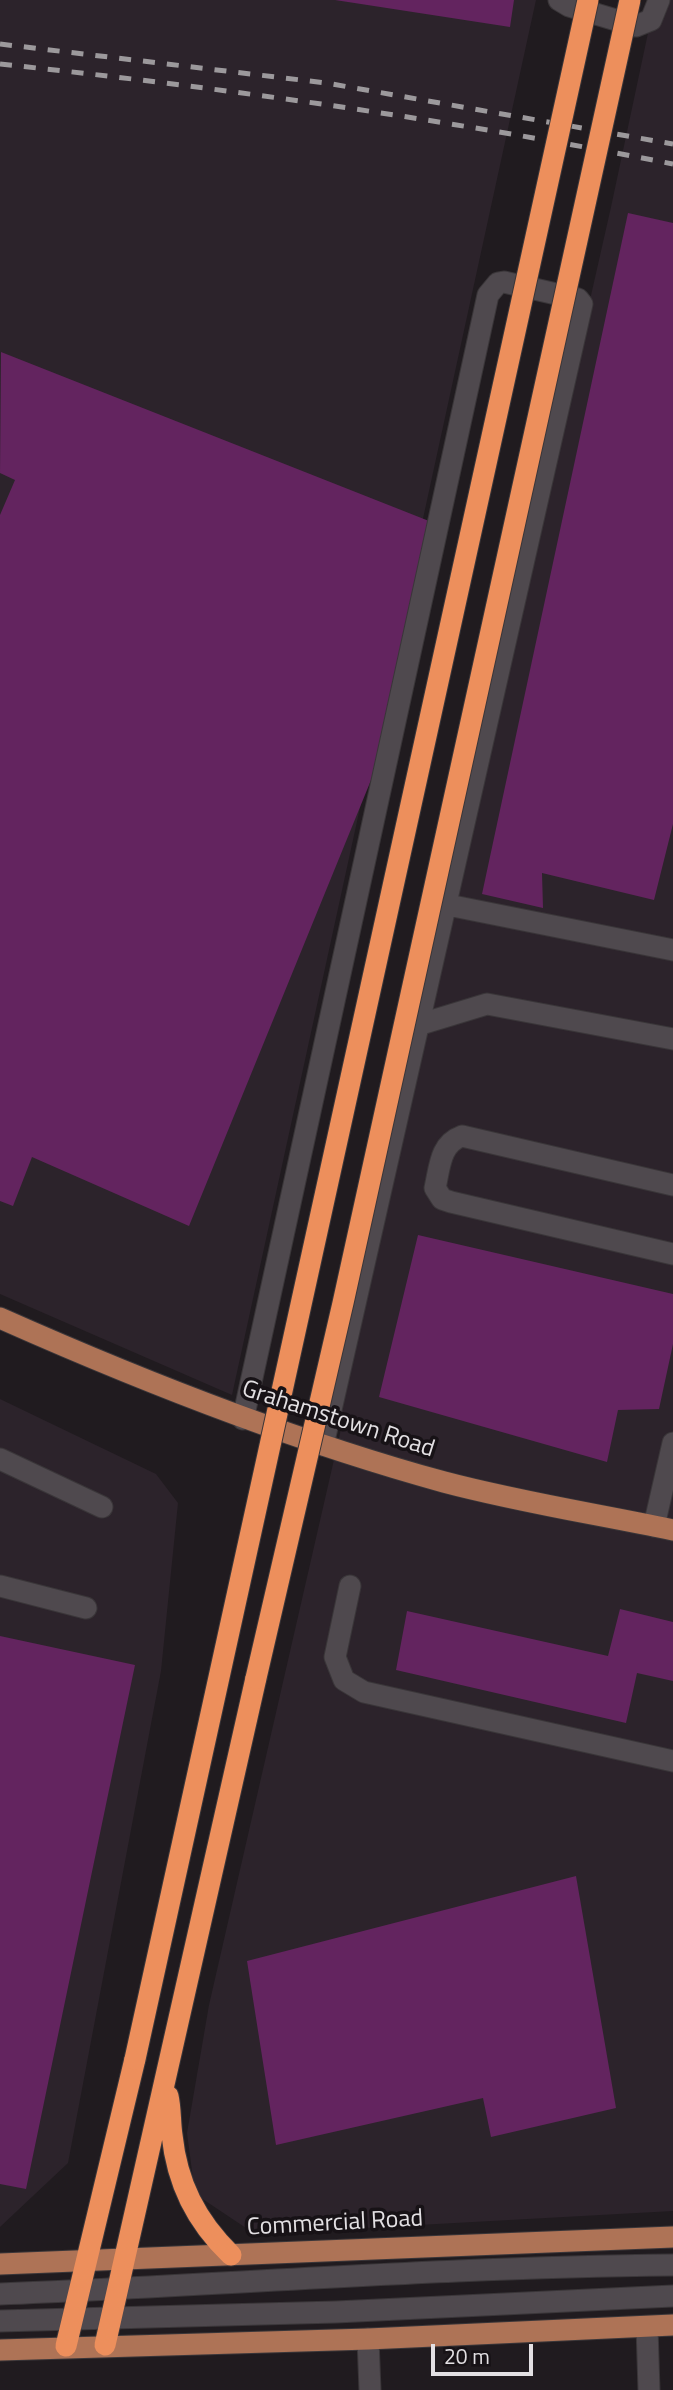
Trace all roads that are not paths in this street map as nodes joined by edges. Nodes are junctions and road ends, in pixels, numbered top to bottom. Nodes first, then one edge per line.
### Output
1 (559, 0) edge
2 (587, 0) edge
3 (629, 0) edge
4 (659, 0) edge
5 (448, 905) junction
6 (673, 950) edge
7 (418, 1025) junction
8 (673, 1039) edge
9 (673, 1185) edge
10 (673, 1254) edge
11 (0, 1318) edge
12 (243, 1419) junction
13 (673, 1443) edge
14 (323, 1445) junction
15 (0, 1459) edge
16 (102, 1507) dead end
17 (663, 1528) edge
18 (0, 1586) edge
19 (350, 1586) dead end
20 (86, 1608) dead end
21 (673, 1761) edge
22 (167, 2076) junction
23 (673, 2237) edge
24 (231, 2255) junction
25 (124, 2259) junction
26 (84, 2261) junction
27 (0, 2264) edge
28 (673, 2265) edge
29 (78, 2291) junction
30 (117, 2291) junction
31 (0, 2294) edge
32 (673, 2296) edge
33 (111, 2317) junction
34 (72, 2319) junction
35 (0, 2321) edge
36 (673, 2325) edge
37 (647, 2327) junction
38 (368, 2339) junction
39 (106, 2345) junction
40 (66, 2346) junction
41 (0, 2350) edge
42 (370, 2390) edge
43 (649, 2390) edge

1 - 4 street
2 - 26 highway, bridge
3 - 22 highway, bridge
5 - 6 street
5 - 7 street
5 - 12 street
7 - 8 street
7 - 14 street
9 - 10 street
11 - 12 main road, Grahamstown Road
12 - 14 main road, Grahamstown Road
13 - 17 street
14 - 17 main road, Grahamstown Road
15 - 16 street
18 - 20 street
19 - 21 street
22 - 24 highway
22 - 25 highway
23 - 24 main road, Commercial Road
24 - 25 main road, Commercial Road
25 - 26 main road, Commercial Road
25 - 30 highway
26 - 27 main road, Commercial Road
26 - 29 highway
28 - 30 street
29 - 30 street
29 - 31 street
29 - 34 highway
30 - 33 highway
32 - 33 street
33 - 34 street
33 - 39 highway
34 - 35 street
34 - 40 highway
36 - 37 main road
37 - 38 main road
37 - 43 street
38 - 39 main road
38 - 42 street
39 - 40 main road
40 - 41 main road

